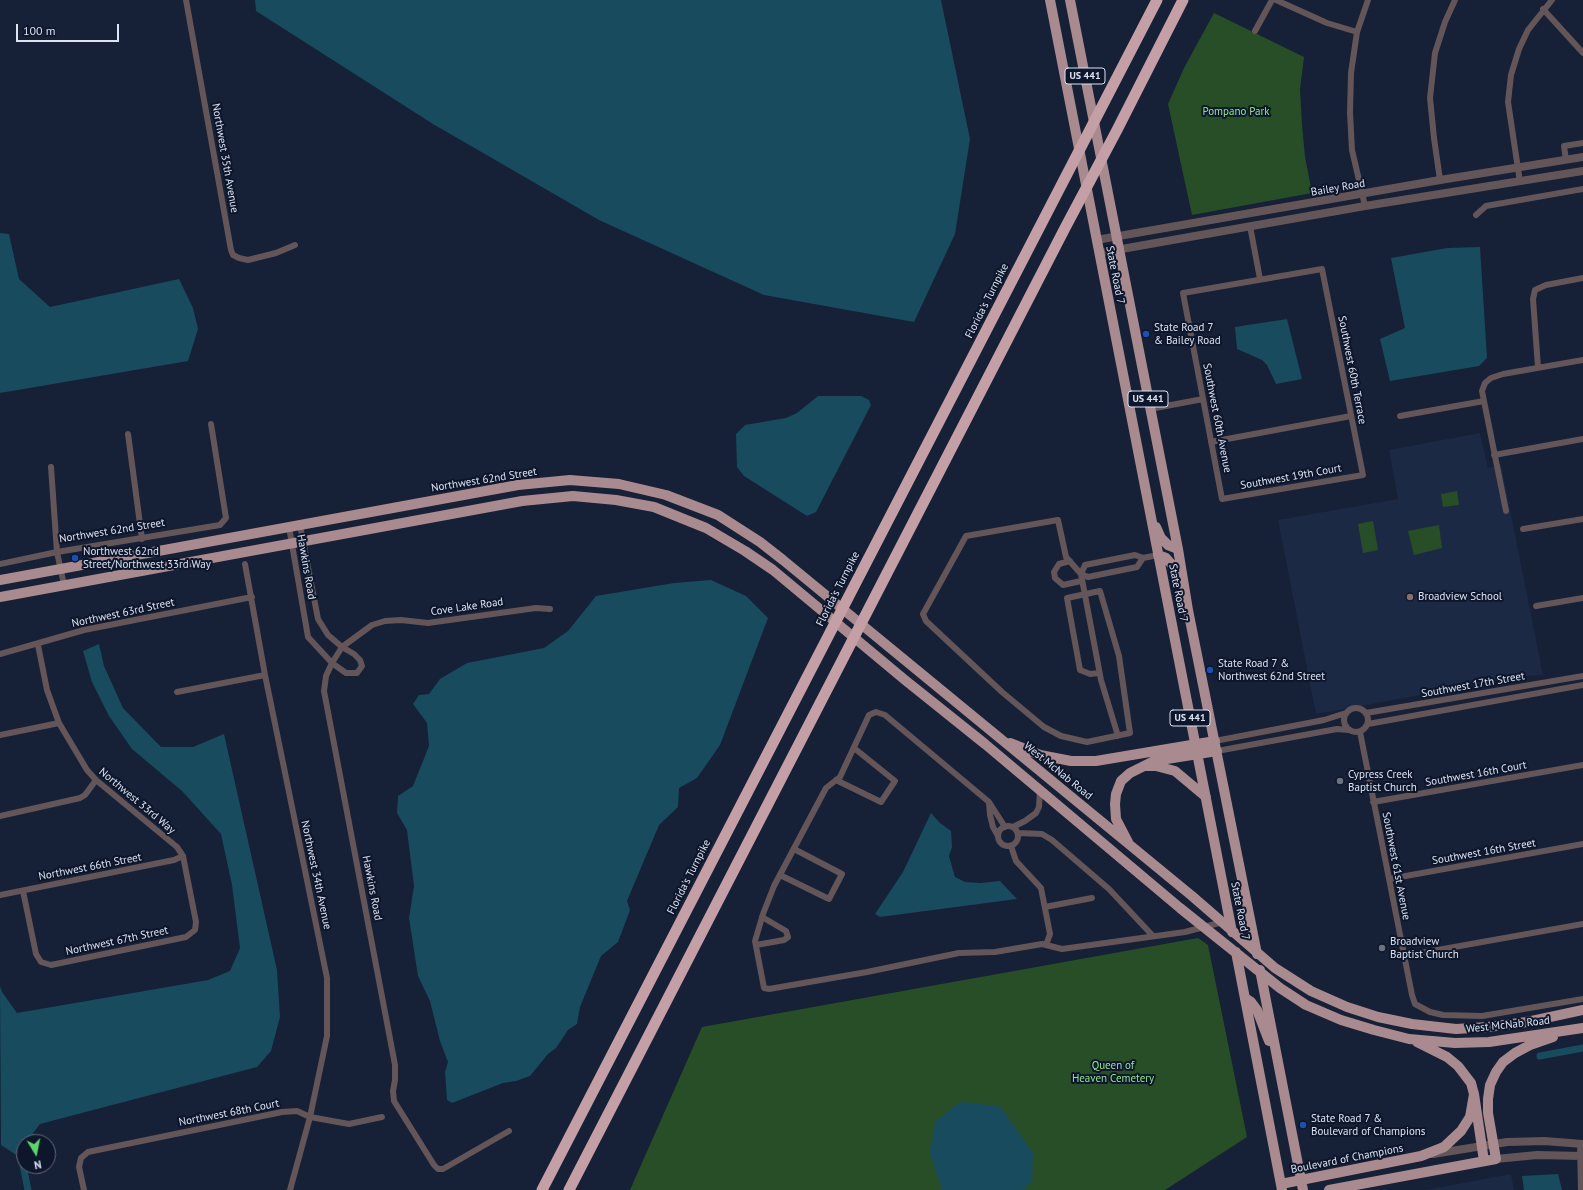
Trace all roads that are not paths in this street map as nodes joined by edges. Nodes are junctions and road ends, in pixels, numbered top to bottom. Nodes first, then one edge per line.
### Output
1 (186, 0) edge
2 (1050, 0) edge
3 (1070, 0) edge
4 (1157, 0) edge
5 (1183, 0) edge
6 (1272, 0) edge
7 (1276, 0) edge
8 (1368, 0) edge
9 (1455, 0) edge
10 (1552, 0) edge
11 (1543, 9) junction
12 (1255, 30) dead end
13 (1357, 32) junction
14 (1583, 53) edge
15 (1583, 143) edge
16 (1583, 157) edge
17 (1566, 160) junction
18 (1518, 168) junction
19 (1583, 171) edge
20 (1440, 180) junction
21 (1520, 182) junction
22 (1583, 189) edge
23 (1362, 194) junction
24 (1303, 205) junction
25 (1365, 206) junction
26 (1476, 215) dead end
27 (1305, 217) junction
28 (1250, 226) junction
29 (1117, 237) junction
30 (1096, 240) junction
31 (295, 245) dead end
32 (1119, 248) junction
33 (1099, 253) junction
34 (1583, 278) edge
35 (1260, 280) junction
36 (1583, 360) edge
37 (1538, 367) junction
38 (1203, 399) junction
39 (1484, 401) junction
40 (1150, 409) junction
41 (1351, 416) junction
42 (1400, 416) dead end
43 (211, 424) dead end
44 (128, 434) dead end
45 (1583, 439) edge
46 (1211, 442) junction
47 (1494, 455) junction
48 (51, 467) dead end
49 (1363, 475) joint
50 (1222, 499) joint
51 (1506, 511) dead end
52 (1150, 515) junction
53 (1583, 519) edge
54 (300, 526) junction
55 (289, 528) junction
56 (1523, 529) dead end
57 (142, 539) junction
58 (304, 541) junction
59 (292, 543) junction
60 (1178, 549) junction
61 (57, 552) junction
62 (1158, 555) junction
63 (1143, 558) junction
64 (1070, 561) junction
65 (1096, 563) junction
66 (0, 564) edge
67 (245, 564) dead end
68 (60, 570) junction
69 (1099, 574) junction
70 (1081, 578) junction
71 (0, 580) edge
72 (64, 585) junction
73 (1084, 594) junction
74 (0, 597) edge
75 (252, 597) junction
76 (1583, 598) edge
77 (1536, 606) dead end
78 (550, 609) dead end
79 (1188, 610) junction
80 (878, 638) joint
81 (38, 645) junction
82 (342, 647) junction
83 (0, 654) edge
84 (332, 663) junction
85 (1099, 673) junction
86 (265, 675) junction
87 (1583, 676) edge
88 (1540, 684) junction
89 (1583, 686) edge
90 (177, 692) dead end
91 (1542, 693) junction
92 (1346, 713) junction
93 (1366, 713) junction
94 (60, 723) junction
95 (1368, 724) junction
96 (1349, 730) junction
97 (1272, 731) junction
98 (1360, 732) junction
99 (0, 735) edge
100 (1118, 736) junction
101 (999, 738) junction
102 (1270, 742) junction
103 (1216, 746) junction
104 (854, 748) junction
105 (1196, 749) junction
106 (1583, 765) edge
107 (1140, 767) junction
108 (96, 780) junction
109 (836, 780) junction
110 (1040, 790) junction
111 (1206, 797) junction
112 (989, 802) junction
113 (1373, 802) junction
114 (0, 816) edge
115 (1005, 827) junction
116 (1013, 827) junction
117 (1018, 833) junction
118 (998, 836) junction
119 (1583, 844) edge
120 (1130, 845) junction
121 (1011, 846) junction
122 (794, 849) junction
123 (183, 856) junction
124 (780, 875) junction
125 (1389, 879) junction
126 (23, 891) junction
127 (0, 895) edge
128 (1092, 898) dead end
129 (1045, 906) junction
130 (762, 917) junction
131 (1230, 920) junction
132 (1583, 924) edge
133 (1153, 936) junction
134 (756, 945) junction
135 (1046, 945) junction
136 (1404, 956) junction
137 (1246, 998) junction
138 (1583, 999) edge
139 (1583, 1010) edge
140 (1578, 1029) edge
141 (1409, 1039) junction
142 (1279, 1065) junction
143 (1474, 1094) junction
144 (310, 1117) junction
145 (382, 1117) dead end
146 (509, 1131) dead end
147 (1582, 1143) edge
148 (1494, 1144) junction
149 (1481, 1146) junction
150 (1421, 1156) junction
151 (1582, 1156) edge
152 (1496, 1159) junction
153 (1484, 1161) junction
154 (1302, 1185) edge
155 (1282, 1187) edge
156 (84, 1190) edge
157 (290, 1190) edge
158 (542, 1190) edge
159 (569, 1190) edge
160 (1329, 1190) edge
161 (1580, 1190) edge

1 - 31 street, Northwest 35th Avenue
2 - 30 main road, State Road 7 / US 441
3 - 29 main road, State Road 7 / US 441
4 - 158 highway, Florida's Turnpike
5 - 159 highway
6 - 12 street
7 - 13 street
8 - 13 street
9 - 20 street
10 - 11 street
11 - 14 street
11 - 18 street
13 - 23 street
15 - 17 street
16 - 17 street, Bailey Road
17 - 18 street, Bailey Road
18 - 20 street, Bailey Road
18 - 21 street
19 - 21 street, Bailey Road
20 - 23 street, Bailey Road
21 - 25 street, Bailey Road
22 - 26 street
23 - 24 street, Bailey Road
23 - 25 street
24 - 27 street
24 - 29 street, Bailey Road
25 - 27 street, Bailey Road
27 - 28 street, Bailey Road
28 - 32 street, Bailey Road
28 - 35 street
29 - 30 street, Bailey Road
29 - 32 main road, State Road 7 / US 441
30 - 33 main road, State Road 7 / US 441
32 - 33 street, Bailey Road
32 - 40 main road, State Road 7 / US 441
33 - 52 main road, State Road 7 / US 441
34 - 37 street
35 - 38 street, Southwest 60th Avenue
35 - 41 street, Southwest 60th Terrace
36 - 37 street
37 - 39 street
38 - 40 street
38 - 46 street, Southwest 60th Avenue
39 - 42 street
39 - 47 street
40 - 60 main road, State Road 7 / US 441
41 - 46 street
41 - 49 street, Southwest 60th Terrace
43 - 57 street, Northwest 62nd Street
44 - 57 street
45 - 47 street
46 - 50 street, Southwest 60th Avenue
47 - 51 street
48 - 61 street
49 - 50 street, Southwest 19th Court
52 - 60 main road
52 - 62 main road, State Road 7 / US 441
53 - 56 street
54 - 55 main road, Northwest 62nd Street
54 - 58 street, Hawkins Road
54 - 80 main road, Northwest 62nd Street
55 - 59 street, Hawkins Road
55 - 68 main road, Northwest 62nd Street
57 - 61 street, Northwest 62nd Street
58 - 59 main road
58 - 82 street, Hawkins Road
58 - 110 main road, West McNab Road
59 - 72 main road
59 - 84 street, Hawkins Road
60 - 79 main road, State Road 7 / US 441
61 - 66 street, Northwest 62nd Street
61 - 68 street
62 - 63 street
62 - 79 main road
62 - 105 main road, State Road 7 / US 441
63 - 65 street
63 - 69 street
64 - 70 street
64 - 70 street
64 - 100 street
65 - 69 street
65 - 70 street
67 - 75 street, Northwest 34th Avenue
68 - 71 main road, Northwest 62nd Street
68 - 72 street
69 - 70 street
70 - 73 street
72 - 74 main road
73 - 85 street
73 - 85 street
73 - 100 street
75 - 81 street, Northwest 63rd Street
75 - 86 street, Northwest 34th Avenue
76 - 77 street
78 - 82 street, Cove Lake Road
79 - 103 main road, State Road 7 / US 441
80 - 101 main road, West McNab Road
81 - 83 street, Northwest 63rd Street
81 - 94 street, Northwest 33rd Way
82 - 84 street, Cove Lake Road
82 - 84 street, Hawkins Road
84 - 146 street, Hawkins Road
85 - 100 street
86 - 90 street
86 - 144 street, Northwest 34th Avenue
87 - 88 street, Southwest 17th Street
88 - 91 street
88 - 93 street, Southwest 17th Street
89 - 91 street, Southwest 17th Street
91 - 95 street, Southwest 17th Street
92 - 93 street
92 - 96 street
92 - 97 street
93 - 95 street
94 - 99 street
94 - 108 street, Northwest 33rd Way
95 - 98 street
96 - 98 street
96 - 102 street
97 - 102 street
97 - 103 street
98 - 113 street, Southwest 61st Avenue
101 - 105 main road
101 - 120 main road, West McNab Road
102 - 103 street
103 - 105 main road
103 - 142 main road, State Road 7 / US 441
104 - 109 street
104 - 109 street
104 - 112 street
105 - 107 main road
105 - 111 main road, State Road 7 / US 441
106 - 113 street, Southwest 16th Court
107 - 111 main road
107 - 120 main road
108 - 114 street
108 - 123 street, Northwest 33rd Way
109 - 122 street
110 - 116 street
110 - 141 main road, West McNab Road
111 - 131 main road, State Road 7 / US 441
112 - 115 street
112 - 118 street
113 - 125 street, Southwest 61st Avenue
115 - 116 street
115 - 118 street
116 - 117 street
117 - 121 street
117 - 133 street
118 - 121 street
119 - 125 street, Southwest 16th Street
120 - 139 main road, West McNab Road
121 - 129 street
122 - 124 street
122 - 124 street
123 - 126 street, Northwest 66th Street
123 - 126 street, Northwest 67th Street
124 - 130 street
125 - 136 street, Southwest 61st Avenue
126 - 127 street, Northwest 66th Street
128 - 129 street
129 - 135 street
130 - 134 street
130 - 134 street
131 - 133 street
131 - 137 main road, State Road 7 / US 441
132 - 136 street
133 - 135 street
134 - 135 street
136 - 138 street, Southwest 61st Avenue
137 - 142 main road
137 - 155 main road, State Road 7 / US 441
140 - 141 main road, West McNab Road
140 - 148 main road
141 - 143 main road
142 - 154 main road, State Road 7 / US 441
143 - 149 main road
143 - 150 main road
144 - 145 street, Northwest 68th Court
144 - 156 street, Northwest 68th Court
144 - 157 street, Northwest 34th Avenue
147 - 148 street, Boulevard of Champions
147 - 151 street
148 - 149 street, Boulevard of Champions
148 - 152 main road
149 - 150 street, Boulevard of Champions
149 - 153 main road
150 - 154 main road, Boulevard of Champions
151 - 152 street
151 - 161 street
152 - 153 main road
153 - 160 main road
154 - 155 main road, Boulevard of Champions

